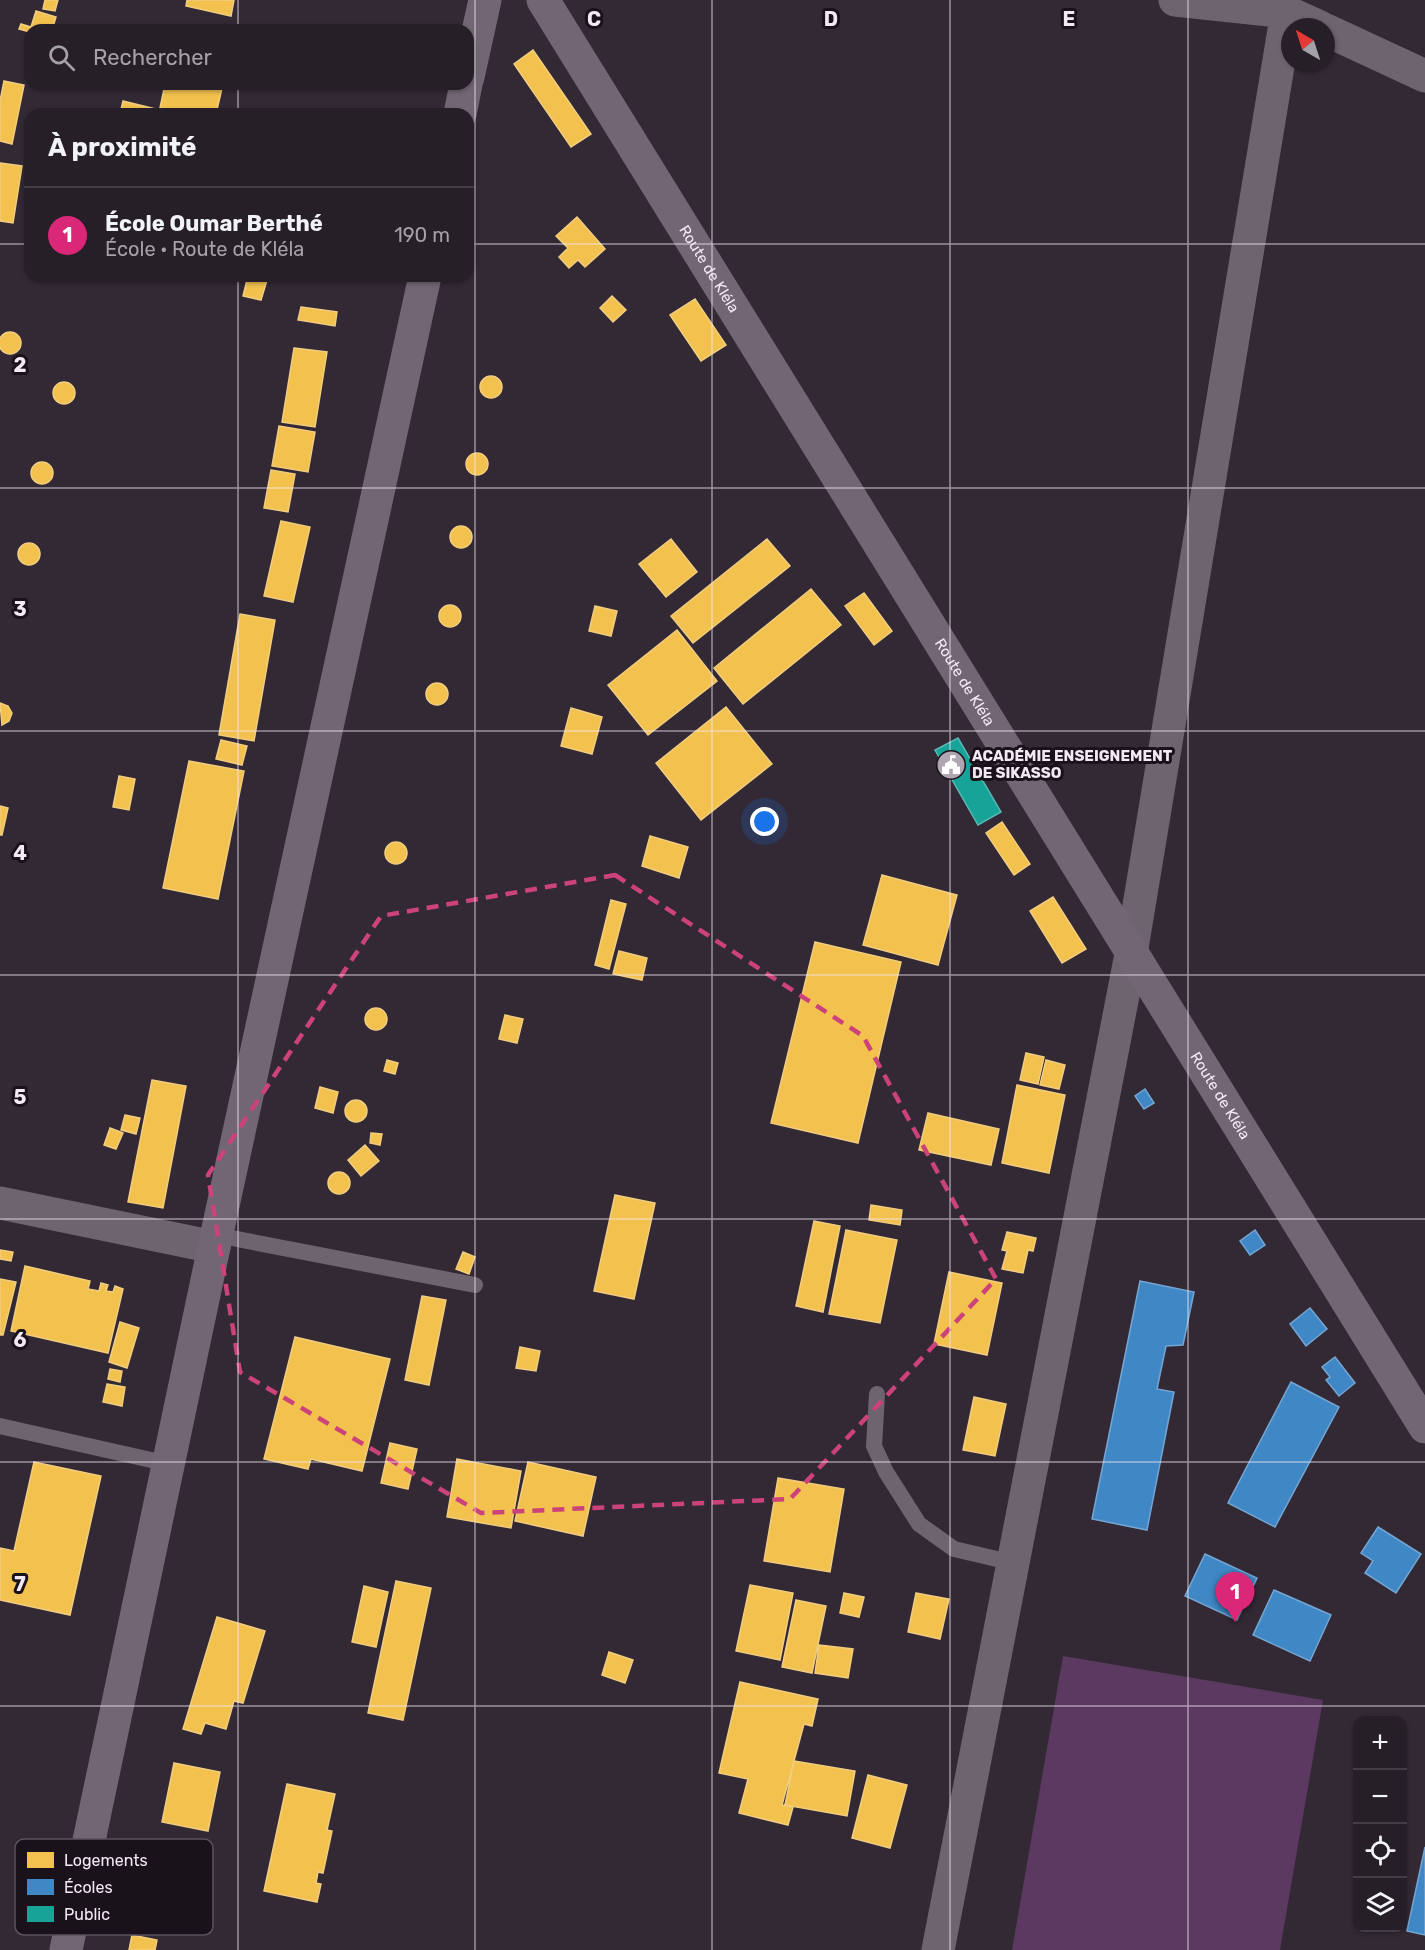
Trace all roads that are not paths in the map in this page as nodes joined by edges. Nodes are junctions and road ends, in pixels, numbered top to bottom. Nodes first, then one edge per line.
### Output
1 (485, 0) edge
2 (543, 0) edge
3 (1175, 0) edge
4 (1287, 12) junction
5 (1300, 18) edge
6 (1335, 34) edge
7 (474, 50) edge
8 (1425, 76) edge
9 (465, 90) edge
10 (461, 108) edge
11 (424, 282) edge
12 (1131, 954) junction
13 (0, 1203) edge
14 (215, 1241) junction
15 (475, 1286) dead end
16 (877, 1394) dead end
17 (0, 1426) edge
18 (1425, 1427) edge
19 (169, 1464) junction
20 (1014, 1563) junction
21 (90, 1839) edge
22 (69, 1935) edge
23 (66, 1950) edge
24 (938, 1950) edge

1 - 7 street
2 - 12 street, Route de Kléla
3 - 4 street
4 - 5 street
4 - 12 street
6 - 8 street
9 - 10 street
11 - 14 street
12 - 18 street, Route de Kléla
12 - 20 street
13 - 14 street
14 - 15 lane
14 - 19 street
16 - 20 lane
17 - 19 lane
19 - 21 street
20 - 24 street
22 - 23 street

